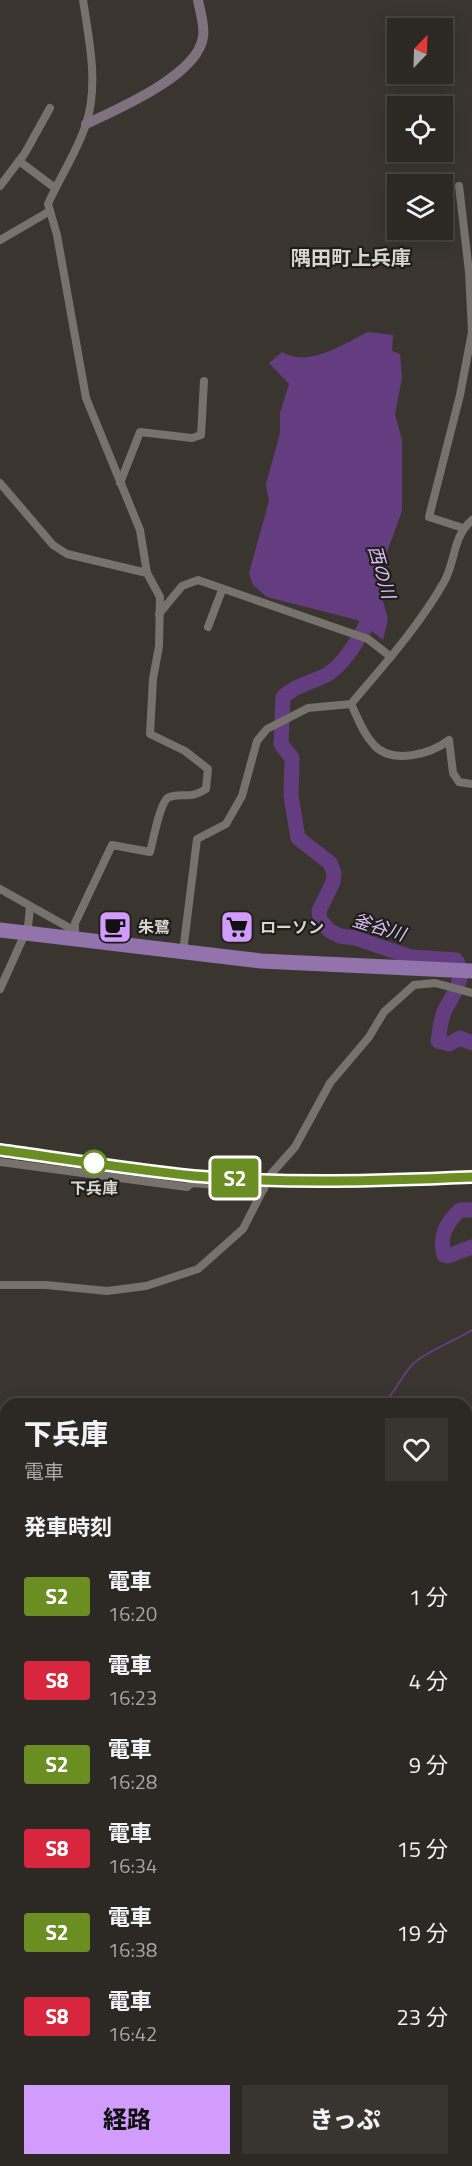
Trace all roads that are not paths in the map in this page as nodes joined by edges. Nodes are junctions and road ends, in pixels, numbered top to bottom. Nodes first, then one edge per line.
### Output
1 (83, 0) edge
2 (198, 0) edge
3 (50, 108) dead end
4 (86, 124) junction
5 (19, 161) junction
6 (0, 186) edge
7 (459, 186) dead end
8 (55, 188) junction
9 (50, 211) junction
10 (0, 240) edge
11 (204, 381) dead end
12 (0, 483) edge
13 (120, 483) junction
14 (472, 520) edge
15 (463, 528) junction
16 (147, 573) junction
17 (222, 590) junction
18 (159, 614) junction
19 (208, 627) dead end
20 (391, 657) junction
21 (351, 704) junction
22 (472, 784) edge
23 (0, 889) edge
24 (30, 907) junction
25 (0, 930) edge
26 (25, 933) junction
27 (75, 935) junction
28 (183, 951) junction
29 (462, 971) edge
30 (0, 989) edge
31 (472, 993) edge
32 (0, 1162) edge
33 (264, 1189) junction
34 (0, 1285) edge

1 - 4 street
2 - 4 street
3 - 5 street
4 - 8 street
5 - 6 street
5 - 8 street
7 - 15 street
8 - 9 street
9 - 10 street
9 - 13 street
11 - 13 street
12 - 16 street
13 - 16 street
14 - 15 street
15 - 20 street
16 - 18 street
17 - 18 street
17 - 19 street
17 - 20 street
18 - 27 street
20 - 21 street
21 - 22 street
21 - 28 street
23 - 24 street
24 - 26 street
24 - 27 street
25 - 26 highway
26 - 27 highway
26 - 30 street
27 - 28 highway
28 - 29 highway
31 - 33 street
32 - 33 street
33 - 34 street

